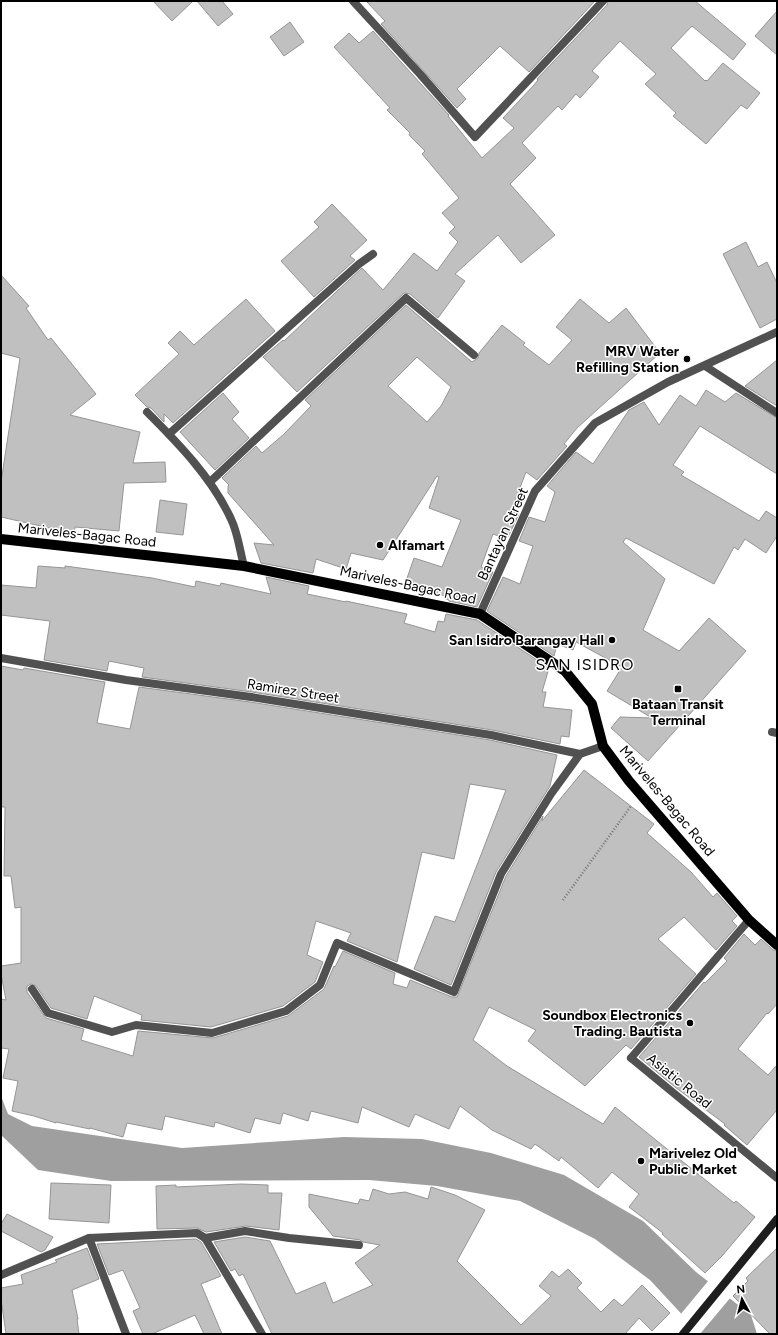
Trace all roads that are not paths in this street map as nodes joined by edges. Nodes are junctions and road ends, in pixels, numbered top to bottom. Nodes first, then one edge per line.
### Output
1 (353, 1) edge
2 (603, 1) edge
3 (373, 254) dead end
4 (777, 332) edge
5 (474, 355) dead end
6 (704, 366) junction
7 (147, 412) dead end
8 (777, 413) edge
9 (169, 434) junction
10 (210, 482) junction
11 (1, 539) edge
12 (244, 566) junction
13 (480, 614) junction
14 (1, 658) edge
15 (603, 746) junction
16 (580, 754) junction
17 (749, 920) junction
18 (777, 945) edge
19 (32, 989) dead end
20 (777, 1178) edge
21 (777, 1219) edge
22 (89, 1238) junction
23 (206, 1238) junction
24 (358, 1245) dead end
25 (1, 1275) edge
26 (126, 1334) edge
27 (262, 1334) edge
28 (683, 1334) edge

1 - 2 street
3 - 9 street
4 - 6 street, Bantayan Street
5 - 10 street
6 - 8 street
6 - 13 street, Bantayan Street
7 - 9 street
9 - 10 street
10 - 12 street
11 - 12 main road, Mariveles-Bagac Road
12 - 13 main road, Mariveles-Bagac Road
13 - 15 main road, Mariveles-Bagac Road
14 - 16 street, Ramirez Street
15 - 16 street
15 - 17 main road, Mariveles-Bagac Road
16 - 19 street
17 - 18 main road, Mariveles-Bagac Road
17 - 20 street, Asiatic Road
21 - 28 main road
22 - 23 street
22 - 25 street
22 - 26 street
23 - 24 street
23 - 27 street

